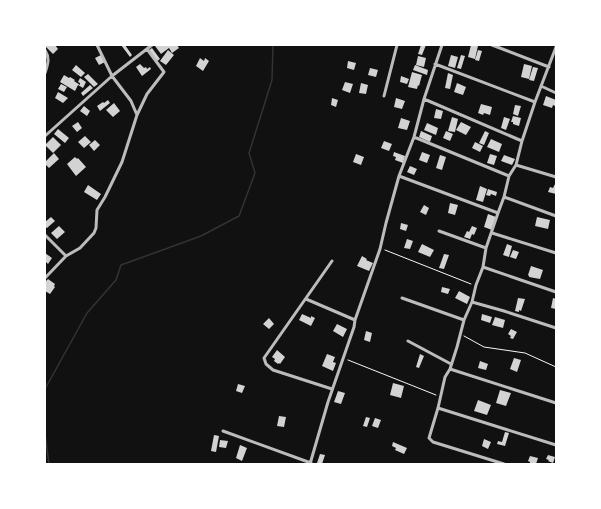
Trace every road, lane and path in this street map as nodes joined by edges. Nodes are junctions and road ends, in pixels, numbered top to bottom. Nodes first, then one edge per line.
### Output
1 (96, 45) edge
2 (152, 45) edge
3 (397, 45) edge
4 (442, 45) edge
5 (492, 45) edge
6 (147, 49) junction
7 (556, 49) edge
8 (45, 50) edge
9 (435, 64) junction
10 (549, 67) junction
11 (45, 73) edge
12 (112, 76) junction
13 (541, 86) junction
14 (556, 93) edge
15 (384, 96) dead end
16 (424, 99) junction
17 (535, 102) junction
18 (137, 115) junction
19 (45, 136) edge
20 (414, 137) junction
21 (522, 141) junction
22 (516, 165) junction
23 (399, 176) junction
24 (510, 176) junction
25 (556, 176) edge
26 (504, 197) junction
27 (498, 213) junction
28 (556, 216) edge
29 (440, 231) dead end
30 (492, 233) junction
31 (45, 235) edge
32 (486, 248) junction
33 (380, 249) junction
34 (556, 253) edge
35 (66, 256) junction
36 (332, 261) dead end
37 (484, 267) junction
38 (45, 278) edge
39 (476, 286) junction
40 (556, 292) edge
41 (402, 298) dead end
42 (306, 299) junction
43 (472, 302) junction
44 (355, 320) junction
45 (464, 320) junction
46 (556, 328) edge
47 (460, 334) junction
48 (408, 341) dead end
49 (343, 358) junction
50 (451, 364) junction
51 (556, 367) edge
52 (450, 369) junction
53 (332, 389) junction
54 (440, 397) junction
55 (556, 403) edge
56 (438, 408) junction
57 (223, 431) dead end
58 (556, 445) edge
59 (311, 464) edge
60 (504, 464) edge

1 - 12 street
2 - 6 street
3 - 15 street
4 - 9 street
5 - 10 street
6 - 12 street
6 - 18 street
7 - 10 street
8 - 11 street
9 - 16 street
9 - 17 street
10 - 13 street
12 - 18 street
12 - 19 street
13 - 14 street
13 - 17 street
16 - 20 street
16 - 21 street
17 - 21 street
18 - 35 street
20 - 23 street
20 - 24 street
21 - 22 street
22 - 24 street
22 - 25 street
23 - 27 street
23 - 33 street
24 - 26 street
26 - 27 street
26 - 28 street
27 - 30 street
29 - 32 street
30 - 32 street
30 - 34 street
31 - 35 street
32 - 37 street
33 - 39 path
33 - 44 street
35 - 38 street
36 - 42 street
37 - 39 street
37 - 40 street
39 - 43 street
41 - 45 street
42 - 44 street
42 - 53 street
43 - 45 street
43 - 46 street
44 - 49 street
45 - 47 street
47 - 50 street
47 - 51 path
48 - 50 street
49 - 53 street
49 - 54 path
50 - 52 street
52 - 54 street
52 - 55 street
53 - 59 street
54 - 56 street
56 - 58 street
56 - 60 street
57 - 59 street

